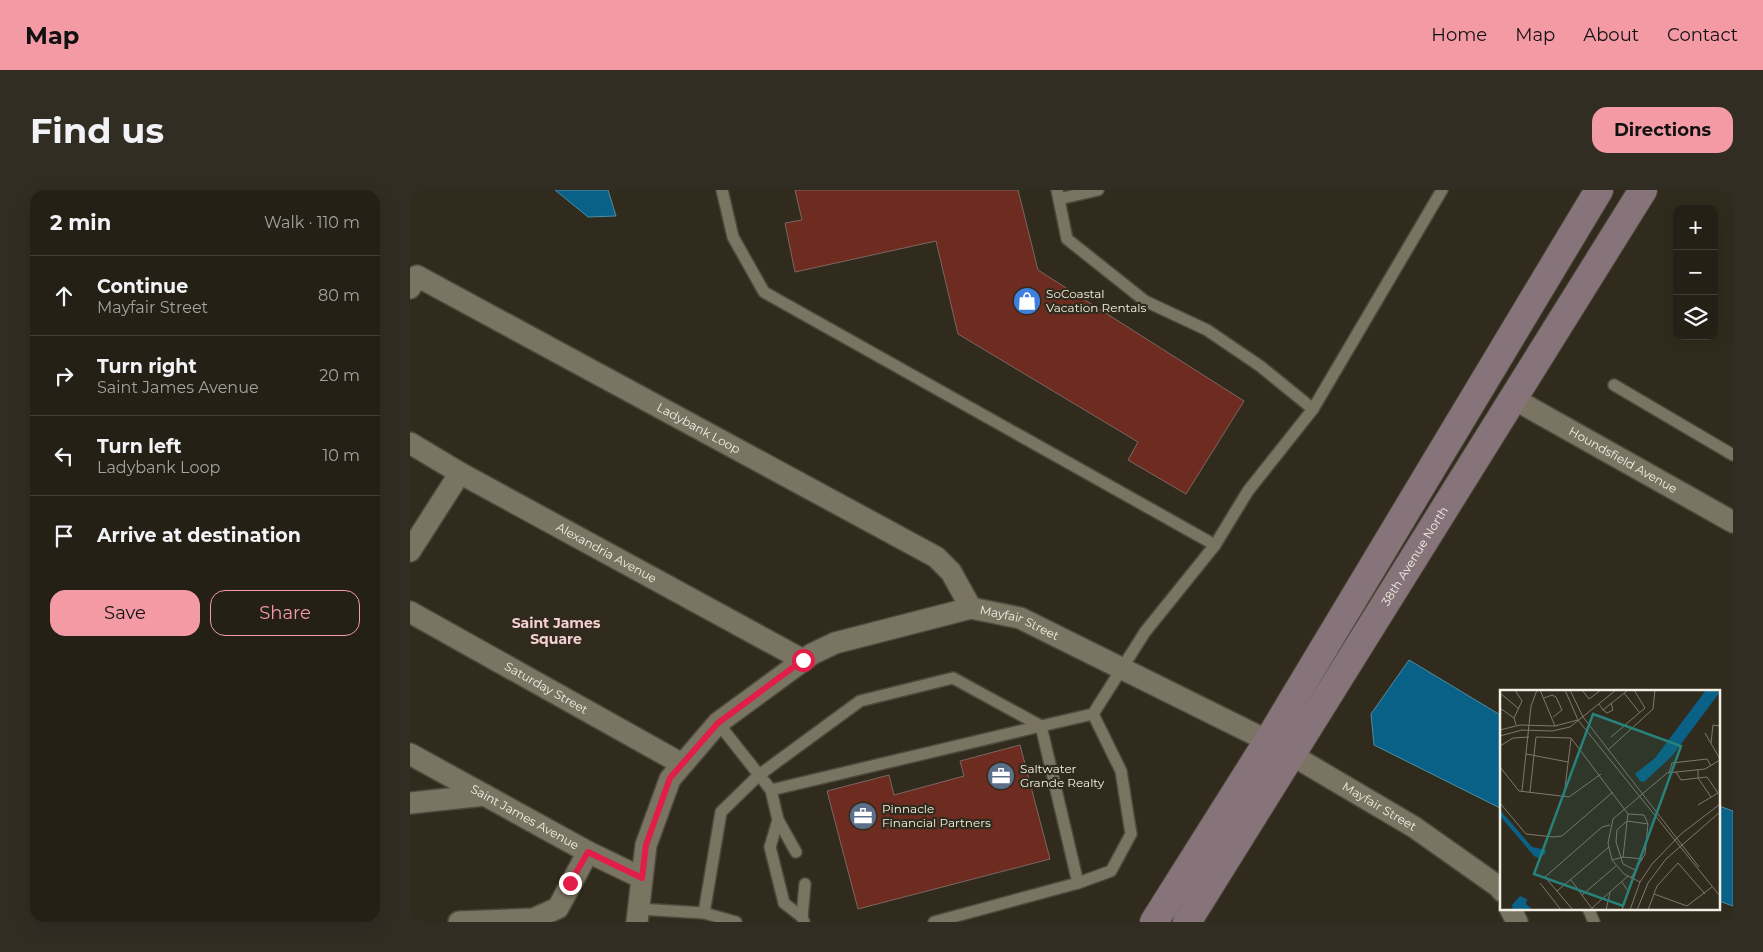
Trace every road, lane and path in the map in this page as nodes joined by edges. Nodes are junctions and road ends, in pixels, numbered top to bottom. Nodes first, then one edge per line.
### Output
1 (722, 190) edge
2 (1098, 190) edge
3 (1442, 190) edge
4 (1599, 190) edge
5 (1643, 190) edge
6 (1058, 195) edge
7 (410, 288) edge
8 (1614, 385) dead end
9 (1514, 399) junction
10 (1313, 409) junction
11 (410, 443) edge
12 (1733, 455) edge
13 (460, 474) junction
14 (1733, 522) edge
15 (1215, 545) junction
16 (410, 551) edge
17 (971, 608) junction
18 (410, 612) edge
19 (803, 660) junction
20 (1123, 668) junction
21 (1093, 714) junction
22 (718, 723) junction
23 (1041, 726) junction
24 (1268, 741) junction
25 (410, 754) edge
26 (1292, 755) junction
27 (682, 764) junction
28 (759, 775) junction
29 (771, 790) junction
30 (485, 795) junction
31 (410, 804) edge
32 (778, 820) junction
33 (588, 852) junction
34 (796, 852) dead end
35 (642, 878) junction
36 (805, 884) dead end
37 (1078, 884) junction
38 (1500, 887) edge
39 (1511, 910) edge
40 (1589, 910) edge
41 (704, 913) junction
42 (638, 915) edge
43 (803, 920) edge
44 (459, 922) edge
45 (736, 922) edge
46 (934, 922) edge
47 (1154, 922) edge
48 (1187, 922) edge
49 (1517, 922) edge
50 (1594, 922) edge

1 - 15 lane
2 - 6 lane
3 - 10 lane
4 - 24 main road
5 - 9 main road, 38th Avenue North
6 - 10 lane
7 - 17 street, Ladybank Loop
8 - 12 lane
9 - 14 street, Houndsfield Avenue
9 - 26 main road, 38th Avenue North
10 - 15 lane
11 - 13 street, Alexandria Avenue
13 - 16 street
13 - 19 street, Alexandria Avenue
15 - 20 lane
17 - 19 street, Mayfair Street
17 - 20 street, Mayfair Street
18 - 27 street, Saturday Street
19 - 22 street, Mayfair Street
20 - 21 lane
20 - 24 street, Mayfair Street
21 - 23 lane
21 - 37 lane
22 - 27 street, Mayfair Street
22 - 28 lane
23 - 28 lane
23 - 29 lane
23 - 37 lane
24 - 26 street, Mayfair Street
24 - 47 main road
25 - 30 street, Saint James Avenue
26 - 38 street, Mayfair Street
26 - 48 main road, 38th Avenue North
27 - 35 street, Mayfair Street
28 - 29 lane
28 - 41 lane
29 - 32 lane
30 - 31 street
30 - 33 street, Saint James Avenue
32 - 34 lane
32 - 43 lane
33 - 35 street, Saint James Avenue
33 - 44 street
35 - 42 street, Mayfair Street
36 - 43 lane
37 - 46 lane
39 - 49 street
40 - 50 lane
41 - 42 lane
41 - 45 lane

